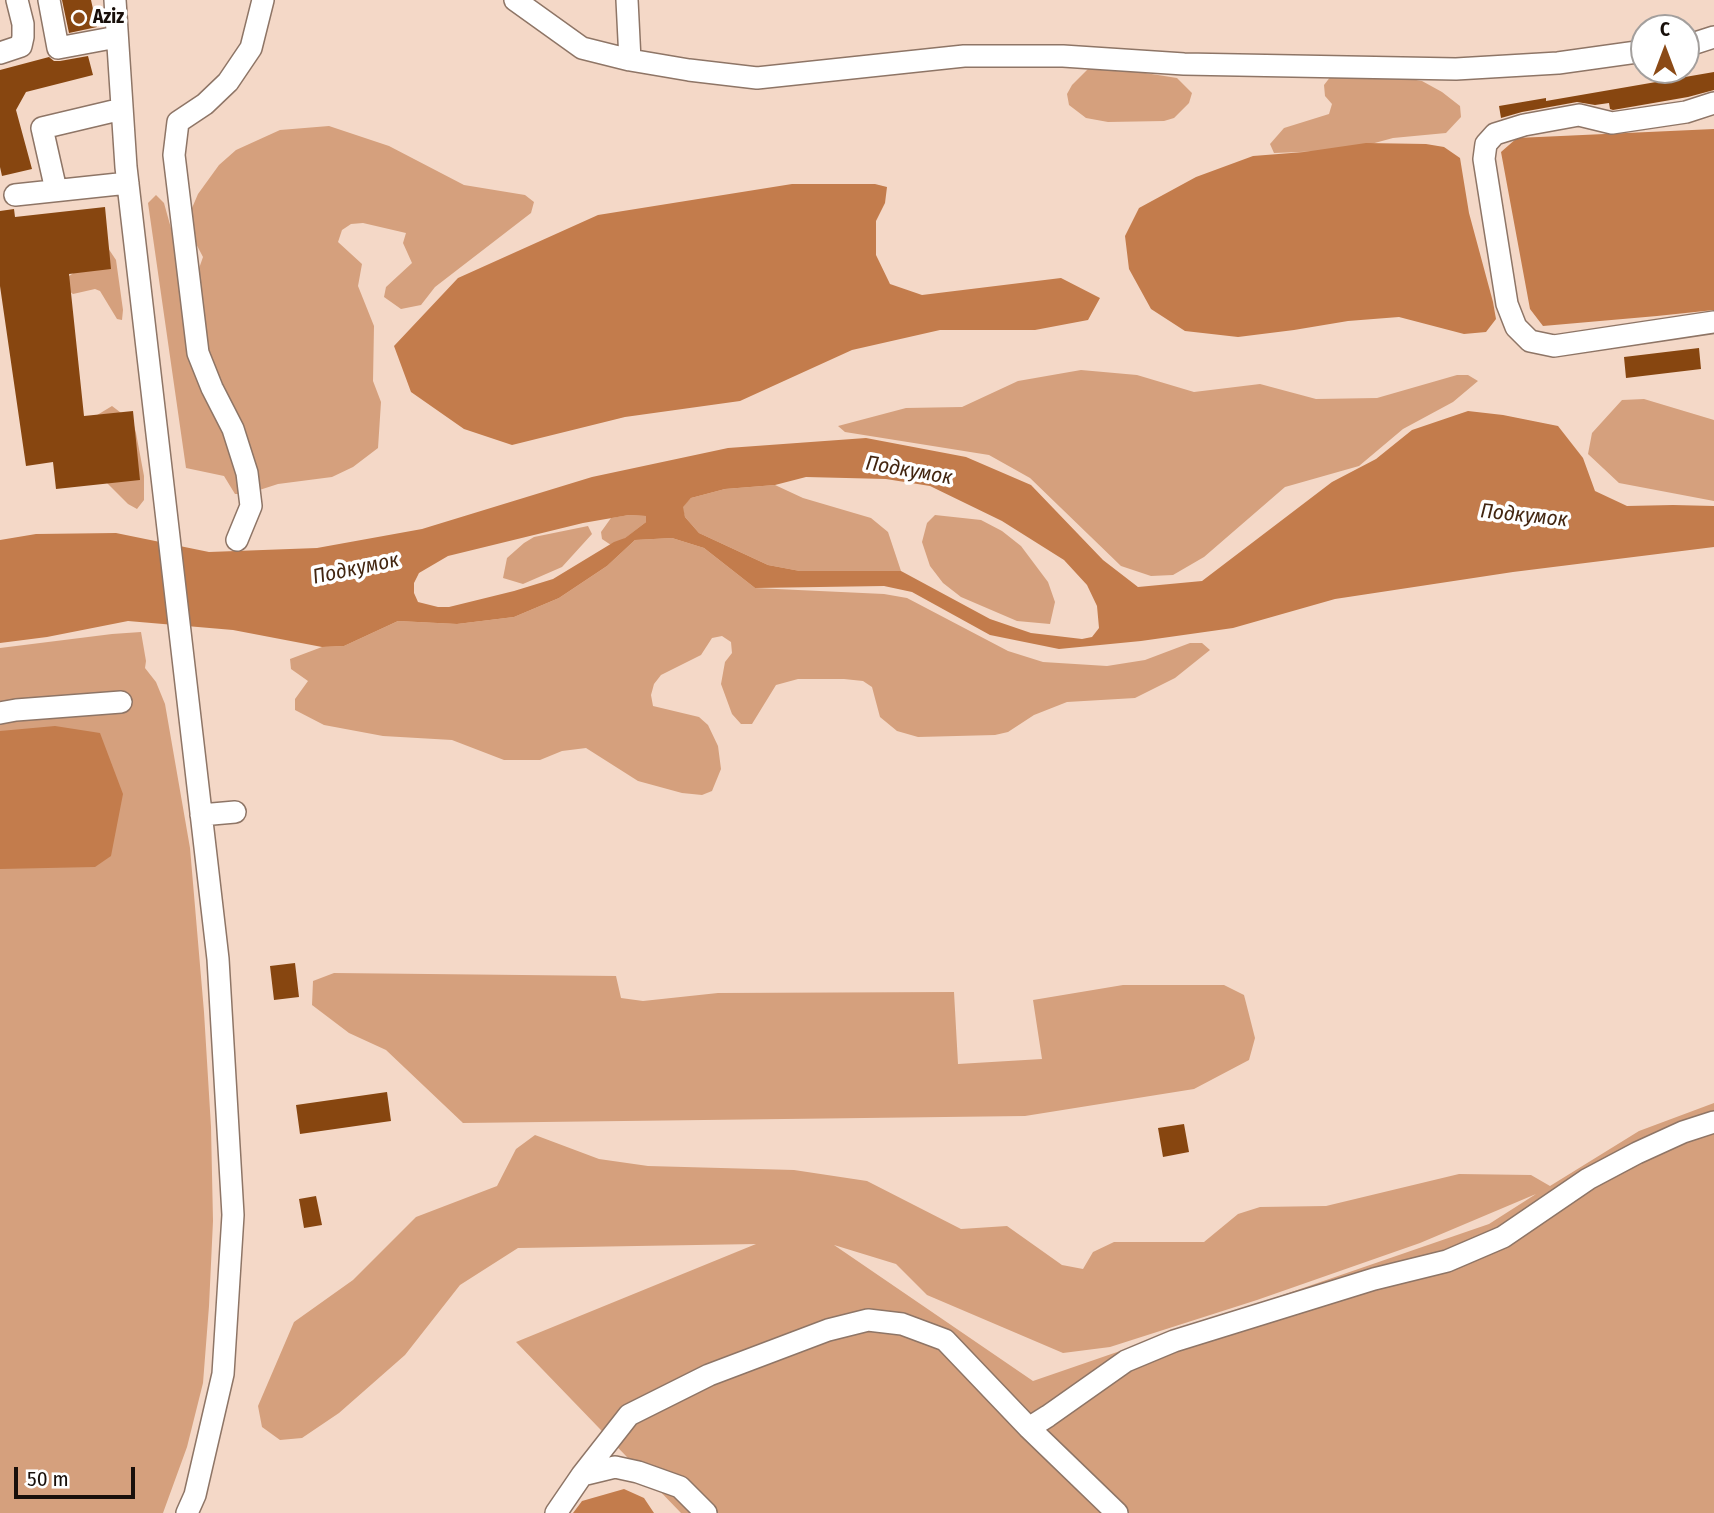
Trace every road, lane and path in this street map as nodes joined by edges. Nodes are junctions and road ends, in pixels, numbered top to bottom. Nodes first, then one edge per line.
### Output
1 (16, 0) edge
2 (49, 0) edge
3 (115, 0) edge
4 (263, 0) edge
5 (515, 0) edge
6 (627, 0) edge
7 (117, 37) junction
8 (0, 53) edge
9 (1630, 53) edge
10 (631, 60) junction
11 (1714, 103) edge
12 (122, 109) junction
13 (128, 183) junction
14 (56, 190) junction
15 (15, 195) dead end
16 (1714, 322) edge
17 (237, 540) dead end
18 (121, 702) dead end
19 (0, 713) edge
20 (235, 812) dead end
21 (201, 816) junction
22 (1714, 1122) edge
23 (1028, 1428) junction
24 (582, 1475) junction
25 (187, 1513) edge
26 (556, 1513) edge
27 (706, 1513) edge
28 (1117, 1513) edge

1 - 8 street
2 - 7 street
3 - 7 street
4 - 17 street
5 - 10 street
6 - 10 street
7 - 12 street
9 - 10 street
11 - 16 street
12 - 13 street
12 - 14 street
13 - 14 street
13 - 21 street
14 - 15 street
18 - 19 street
20 - 21 street
21 - 25 street
22 - 23 street
23 - 24 street
23 - 28 street
24 - 26 street
24 - 27 street

